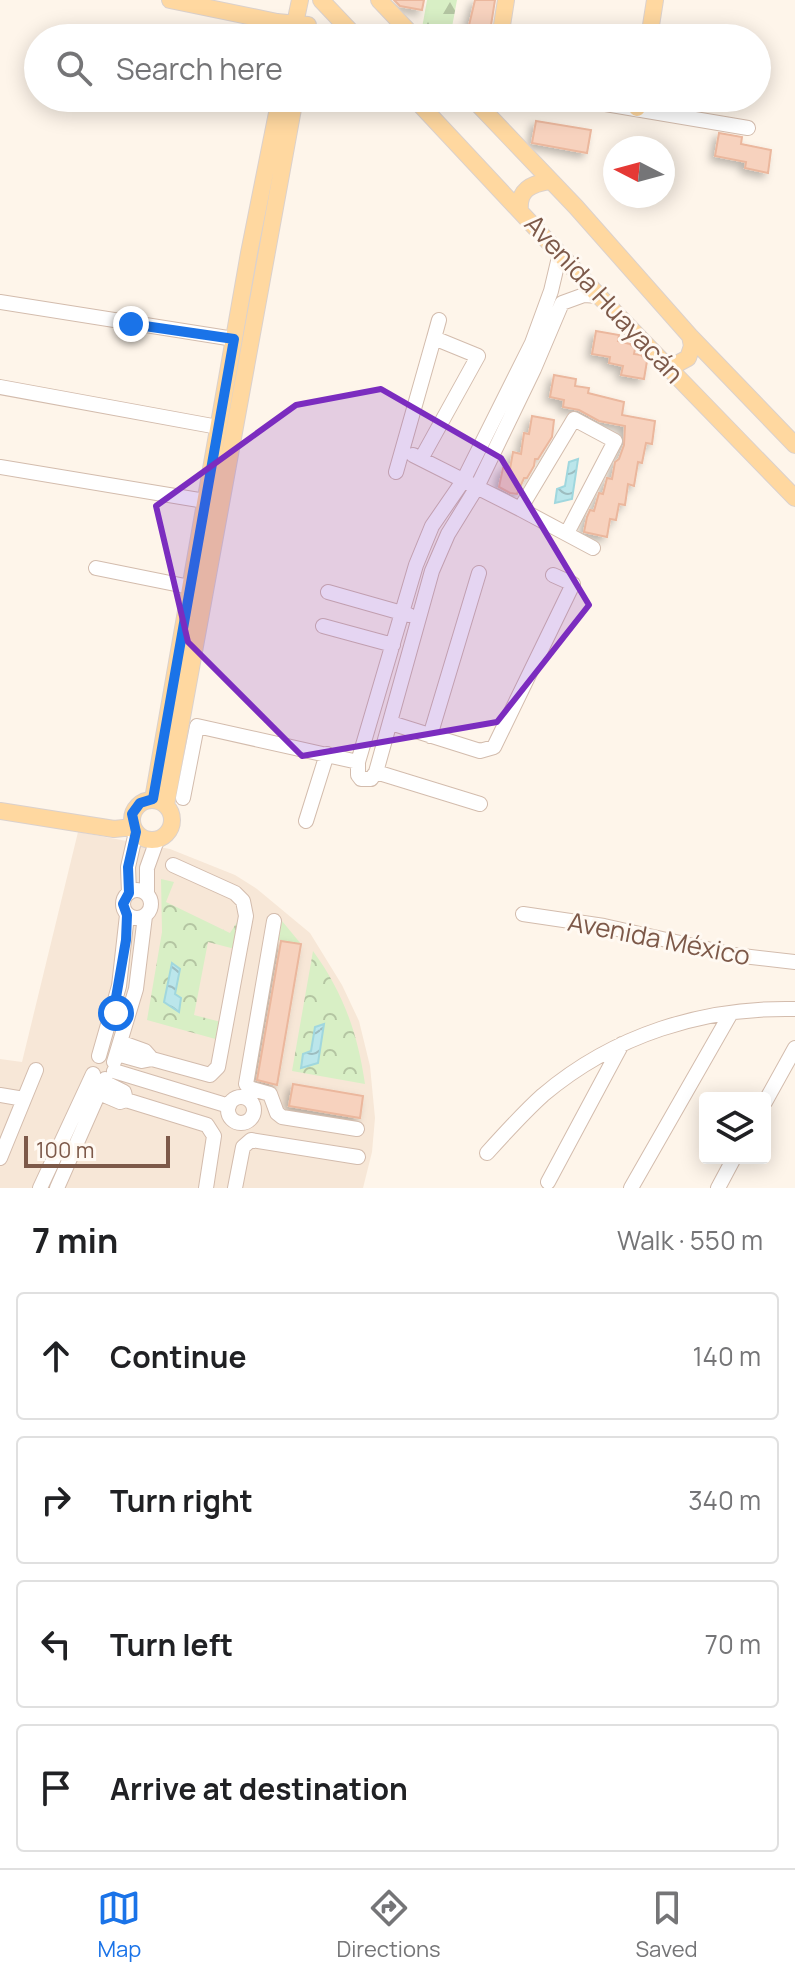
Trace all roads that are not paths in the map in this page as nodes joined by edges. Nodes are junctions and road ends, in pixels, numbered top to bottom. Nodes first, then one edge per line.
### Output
1 (172, 0) edge
2 (187, 0) edge
3 (300, 0) edge
4 (318, 0) edge
5 (379, 0) edge
6 (506, 0) edge
7 (655, 0) edge
8 (271, 24) edge
9 (300, 24) edge
10 (304, 24) edge
11 (343, 24) edge
12 (402, 24) edge
13 (502, 24) edge
14 (651, 24) edge
15 (277, 112) edge
16 (292, 112) edge
17 (427, 112) edge
18 (487, 112) edge
19 (677, 112) edge
20 (748, 128) dead end
21 (549, 181) junction
22 (520, 210) junction
23 (560, 253) junction
24 (599, 296) junction
25 (556, 300) junction
26 (0, 302) edge
27 (439, 320) dead end
28 (690, 336) junction
29 (434, 338) junction
30 (234, 339) junction
31 (664, 362) junction
32 (0, 387) edge
33 (232, 394) junction
34 (218, 427) junction
35 (795, 445) edge
36 (402, 449) junction
37 (421, 459) junction
38 (0, 467) edge
39 (396, 472) dead end
40 (470, 484) junction
41 (795, 498) edge
42 (205, 501) junction
43 (520, 509) junction
44 (567, 533) junction
45 (593, 548) dead end
46 (96, 568) dead end
47 (479, 573) dead end
48 (553, 575) dead end
49 (190, 587) junction
50 (328, 592) dead end
51 (403, 613) junction
52 (421, 618) junction
53 (323, 626) dead end
54 (416, 635) junction
55 (395, 637) junction
56 (391, 723) junction
57 (430, 736) junction
58 (327, 754) junction
59 (358, 762) junction
60 (376, 772) junction
61 (183, 798) dead end
62 (159, 802) junction
63 (480, 804) dead end
64 (0, 811) edge
65 (306, 821) dead end
66 (134, 830) junction
67 (157, 840) junction
68 (173, 865) dead end
69 (129, 893) junction
70 (147, 894) junction
71 (523, 914) dead end
72 (127, 915) junction
73 (145, 916) junction
74 (274, 921) dead end
75 (795, 962) edge
76 (114, 1009) junction
77 (795, 1009) edge
78 (731, 1013) junction
79 (129, 1014) junction
80 (622, 1044) junction
81 (795, 1048) edge
82 (36, 1070) dead end
83 (108, 1070) junction
84 (771, 1092) edge
85 (0, 1095) edge
86 (270, 1095) junction
87 (24, 1099) junction
88 (229, 1106) junction
89 (249, 1113) junction
90 (357, 1129) dead end
91 (251, 1140) junction
92 (487, 1153) dead end
93 (358, 1157) dead end
94 (0, 1158) edge
95 (731, 1164) edge
96 (548, 1182) dead end
97 (40, 1188) edge
98 (57, 1188) edge
99 (206, 1188) edge
100 (235, 1188) edge
101 (631, 1188) edge
102 (718, 1188) edge

1 - 2 main road
1 - 8 main road
3 - 9 main road
4 - 10 main road
4 - 11 main road
5 - 12 main road
6 - 13 main road
7 - 14 main road
15 - 30 main road
16 - 33 main road
17 - 22 main road, Avenida Huayacán
18 - 21 main road, Avenida Huayacán
19 - 20 street
21 - 22 main road
21 - 28 main road, Avenida Huayacán
22 - 23 main road, Avenida Huayacán
23 - 24 main road, Avenida Huayacán
23 - 25 street
24 - 25 street
24 - 31 main road, Avenida Huayacán
25 - 40 street
26 - 30 street
27 - 29 street
28 - 31 main road
28 - 35 main road, Avenida Huayacán
29 - 36 street
29 - 37 street
30 - 33 main road
31 - 41 main road, Avenida Huayacán
32 - 34 street
33 - 34 main road
33 - 62 main road
34 - 42 main road
36 - 37 street
36 - 39 street
37 - 40 street
38 - 42 street
40 - 43 street
40 - 51 street
40 - 52 street
42 - 49 main road
43 - 44 street
43 - 44 street
44 - 45 street
46 - 49 street
47 - 57 street
48 - 57 street
49 - 62 main road
50 - 51 street
51 - 52 street
51 - 55 street
52 - 54 street
53 - 55 street
54 - 55 street
54 - 56 street
55 - 59 street
56 - 57 street
56 - 60 street
58 - 59 street
58 - 61 street
58 - 65 street
59 - 60 street
60 - 63 street
62 - 66 main road
62 - 67 main road
64 - 66 main road
66 - 67 main road
66 - 69 street
67 - 70 street
68 - 83 street
69 - 70 street
69 - 72 street
70 - 73 street
71 - 75 street, Avenida México
72 - 73 street
72 - 76 street
73 - 79 street
74 - 86 street
76 - 79 street
76 - 83 street
77 - 78 street
78 - 80 street
78 - 101 street
79 - 83 street
80 - 92 street
80 - 96 street
81 - 84 street
82 - 87 street
83 - 88 street
83 - 97 street
83 - 98 street
83 - 99 street
85 - 87 street
86 - 89 street
86 - 90 street
87 - 94 street
88 - 89 street
88 - 89 street
89 - 91 street
91 - 93 street
91 - 100 street
95 - 102 street

